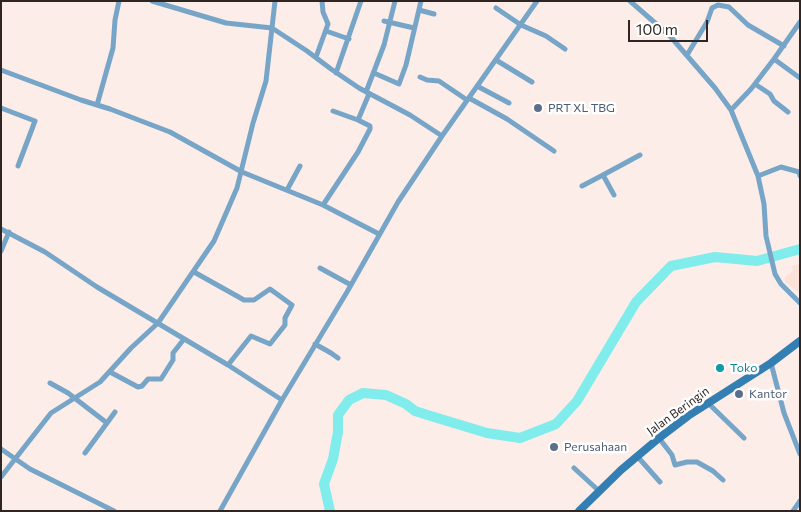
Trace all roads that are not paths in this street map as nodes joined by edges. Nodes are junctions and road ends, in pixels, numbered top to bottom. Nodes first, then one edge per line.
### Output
1 (118, 1) edge
2 (152, 1) edge
3 (275, 1) edge
4 (322, 1) edge
5 (361, 1) edge
6 (395, 1) edge
7 (421, 1) edge
8 (537, 1) edge
9 (630, 1) edge
10 (162, 3) edge
11 (496, 8) dead end
12 (419, 10) junction
13 (434, 14) dead end
14 (384, 21) dead end
15 (390, 22) junction
16 (800, 22) edge
17 (521, 25) junction
18 (272, 28) junction
19 (414, 28) junction
20 (326, 31) junction
21 (349, 39) junction
22 (784, 46) junction
23 (565, 49) dead end
24 (687, 55) junction
25 (316, 57) junction
26 (774, 59) junction
27 (496, 60) junction
28 (1, 70) edge
29 (336, 73) junction
30 (374, 73) junction
31 (420, 77) dead end
32 (800, 78) edge
33 (532, 82) dead end
34 (755, 84) junction
35 (477, 86) junction
36 (368, 89) junction
37 (468, 99) junction
38 (509, 103) dead end
39 (97, 105) junction
40 (1, 108) edge
41 (731, 110) junction
42 (333, 111) dead end
43 (788, 112) dead end
44 (358, 120) junction
45 (442, 136) junction
46 (554, 151) dead end
47 (640, 155) dead end
48 (18, 166) dead end
49 (300, 166) dead end
50 (242, 172) junction
51 (603, 175) junction
52 (758, 176) junction
53 (800, 176) edge
54 (582, 186) dead end
55 (287, 190) junction
56 (614, 195) dead end
57 (323, 205) junction
58 (1, 228) edge
59 (9, 232) junction
60 (379, 234) junction
61 (1, 250) edge
62 (320, 268) dead end
63 (194, 272) junction
64 (351, 285) junction
65 (800, 302) edge
66 (158, 323) junction
67 (184, 339) junction
68 (800, 341) edge
69 (315, 344) junction
70 (338, 358) dead end
71 (771, 363) junction
72 (228, 365) junction
73 (110, 372) junction
74 (50, 383) dead end
75 (73, 398) junction
76 (282, 400) junction
77 (708, 403) junction
78 (115, 412) dead end
79 (107, 423) junction
80 (659, 438) junction
81 (744, 438) dead end
82 (1, 449) edge
83 (85, 453) dead end
84 (800, 454) edge
85 (637, 456) junction
86 (15, 459) junction
87 (574, 468) dead end
88 (1, 477) edge
89 (723, 480) dead end
90 (660, 482) dead end
91 (599, 491) junction
92 (800, 501) edge
93 (222, 510) edge
94 (114, 511) edge
95 (579, 511) edge
96 (793, 511) edge

1 - 39 street
2 - 10 street
3 - 18 street
4 - 20 street
5 - 21 street
6 - 15 street
7 - 12 street
8 - 17 street
9 - 24 street
10 - 18 street
11 - 17 street
12 - 13 street
12 - 19 street
14 - 15 street
15 - 19 street
15 - 30 street
16 - 22 street
17 - 23 street
17 - 27 street
18 - 25 street
18 - 50 street
19 - 30 street
20 - 21 street
20 - 25 street
21 - 29 street
22 - 24 street
22 - 26 street
24 - 41 street
25 - 29 street
26 - 32 street
26 - 34 street
27 - 33 street
27 - 35 street
28 - 39 street
29 - 36 street
30 - 36 street
31 - 37 street
34 - 41 street
34 - 43 street
35 - 37 street
35 - 38 street
36 - 44 street
36 - 45 street
37 - 45 street
37 - 46 street
39 - 50 street
40 - 48 street
41 - 52 street
42 - 44 street
44 - 57 street
45 - 60 street
47 - 51 street
49 - 55 street
50 - 55 street
50 - 63 street
51 - 54 street
51 - 56 street
52 - 53 street
52 - 65 street
55 - 57 street
57 - 60 street
58 - 59 street
59 - 61 street
59 - 66 street
60 - 64 street
62 - 64 street
63 - 66 street
63 - 72 street
64 - 69 street
66 - 67 street
66 - 73 street
67 - 72 street
67 - 73 street
68 - 71 street, Jalan Beringin
69 - 70 street
69 - 76 street
71 - 77 street, Jalan Beringin
71 - 84 street
72 - 76 street
73 - 75 street
74 - 75 street
75 - 79 street
75 - 86 street
76 - 93 street
77 - 80 street, Jalan Beringin
77 - 81 street
78 - 79 street
79 - 83 street
80 - 85 street, Jalan Beringin
80 - 89 street
82 - 86 street
85 - 90 street
85 - 91 street, Jalan Beringin
86 - 88 street
86 - 94 street
87 - 91 street
91 - 95 street, Jalan Beringin
92 - 96 street

